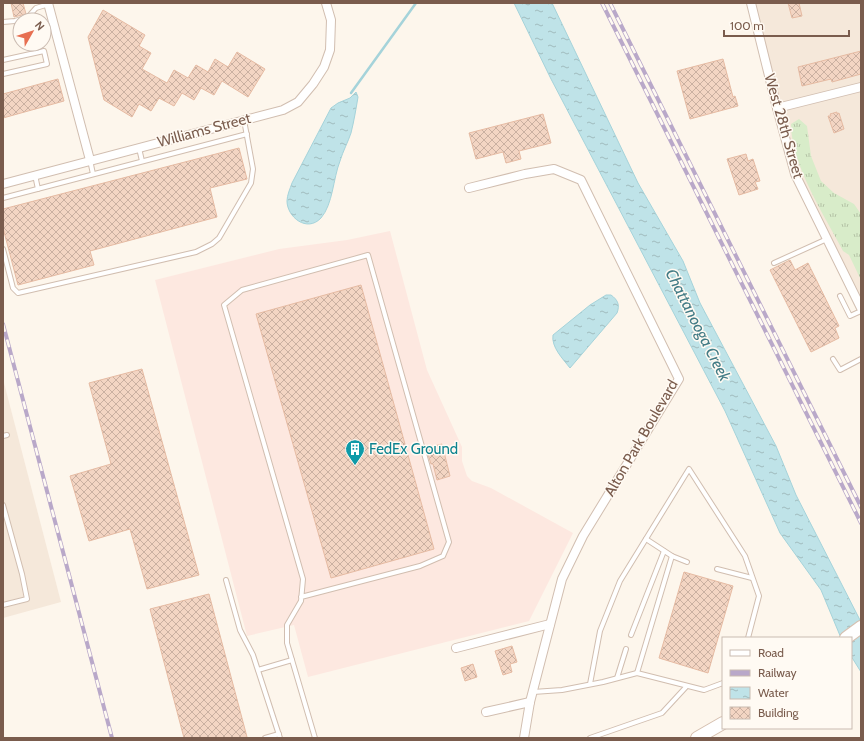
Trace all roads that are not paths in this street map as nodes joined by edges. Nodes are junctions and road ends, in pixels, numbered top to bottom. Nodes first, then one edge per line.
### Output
1 (49, 3) edge
2 (326, 3) edge
3 (751, 3) edge
4 (3, 22) edge
5 (3, 60) edge
6 (3, 74) edge
7 (861, 87) edge
8 (777, 108) junction
9 (244, 120) junction
10 (247, 134) junction
11 (139, 147) junction
12 (90, 160) junction
13 (142, 161) junction
14 (94, 174) junction
15 (35, 175) junction
16 (3, 184) edge
17 (469, 188) dead end
18 (38, 189) junction
19 (3, 198) edge
20 (827, 239) junction
21 (3, 249) edge
22 (774, 262) dead end
23 (840, 296) dead end
24 (861, 310) edge
25 (833, 359) dead end
26 (861, 359) edge
27 (3, 505) edge
28 (646, 539) junction
29 (664, 551) junction
30 (672, 556) junction
31 (687, 562) dead end
32 (717, 569) dead end
33 (752, 578) junction
34 (226, 580) dead end
35 (301, 597) junction
36 (3, 605) edge
37 (550, 624) junction
38 (861, 626) edge
39 (631, 634) dead end
40 (748, 637) edge
41 (847, 637) edge
42 (456, 648) dead end
43 (626, 649) dead end
44 (292, 660) junction
45 (258, 670) junction
46 (637, 673) junction
47 (617, 678) junction
48 (722, 683) edge
49 (590, 684) junction
50 (686, 687) junction
51 (532, 692) junction
52 (530, 702) junction
53 (486, 712) dead end
54 (722, 724) edge
55 (279, 736) edge
56 (265, 738) edge
57 (315, 738) edge
58 (524, 738) edge
59 (590, 738) edge
60 (697, 738) edge

1 - 4 lane
1 - 12 street
2 - 9 street, Williams Street
3 - 8 street, West 28th Street
5 - 6 lane
7 - 8 street
8 - 20 street, West 28th Street
9 - 10 lane
9 - 11 street, Williams Street
10 - 13 lane
10 - 21 lane
11 - 12 street, Williams Street
11 - 13 lane
12 - 14 lane
12 - 15 street, Williams Street
13 - 14 lane
14 - 18 lane
15 - 16 street, Williams Street
15 - 18 lane
17 - 37 street, Alton Park Boulevard
18 - 19 lane
20 - 22 lane
20 - 24 street, West 28th Street
23 - 24 lane
25 - 26 lane
27 - 36 lane
28 - 29 lane
28 - 33 lane
28 - 49 lane
29 - 30 lane
29 - 39 lane
30 - 31 lane
30 - 46 lane
32 - 33 lane
33 - 40 lane
34 - 45 lane
35 - 35 lane
35 - 44 lane
37 - 42 street
37 - 51 street, Alton Park Boulevard
38 - 41 main road
43 - 47 lane
44 - 45 lane
44 - 57 lane
45 - 55 lane
46 - 47 lane
46 - 50 lane
47 - 49 lane
48 - 50 lane
49 - 51 lane
50 - 59 lane
51 - 52 street, Alton Park Boulevard
52 - 53 street
52 - 58 street, Alton Park Boulevard
54 - 60 main road
55 - 56 lane

